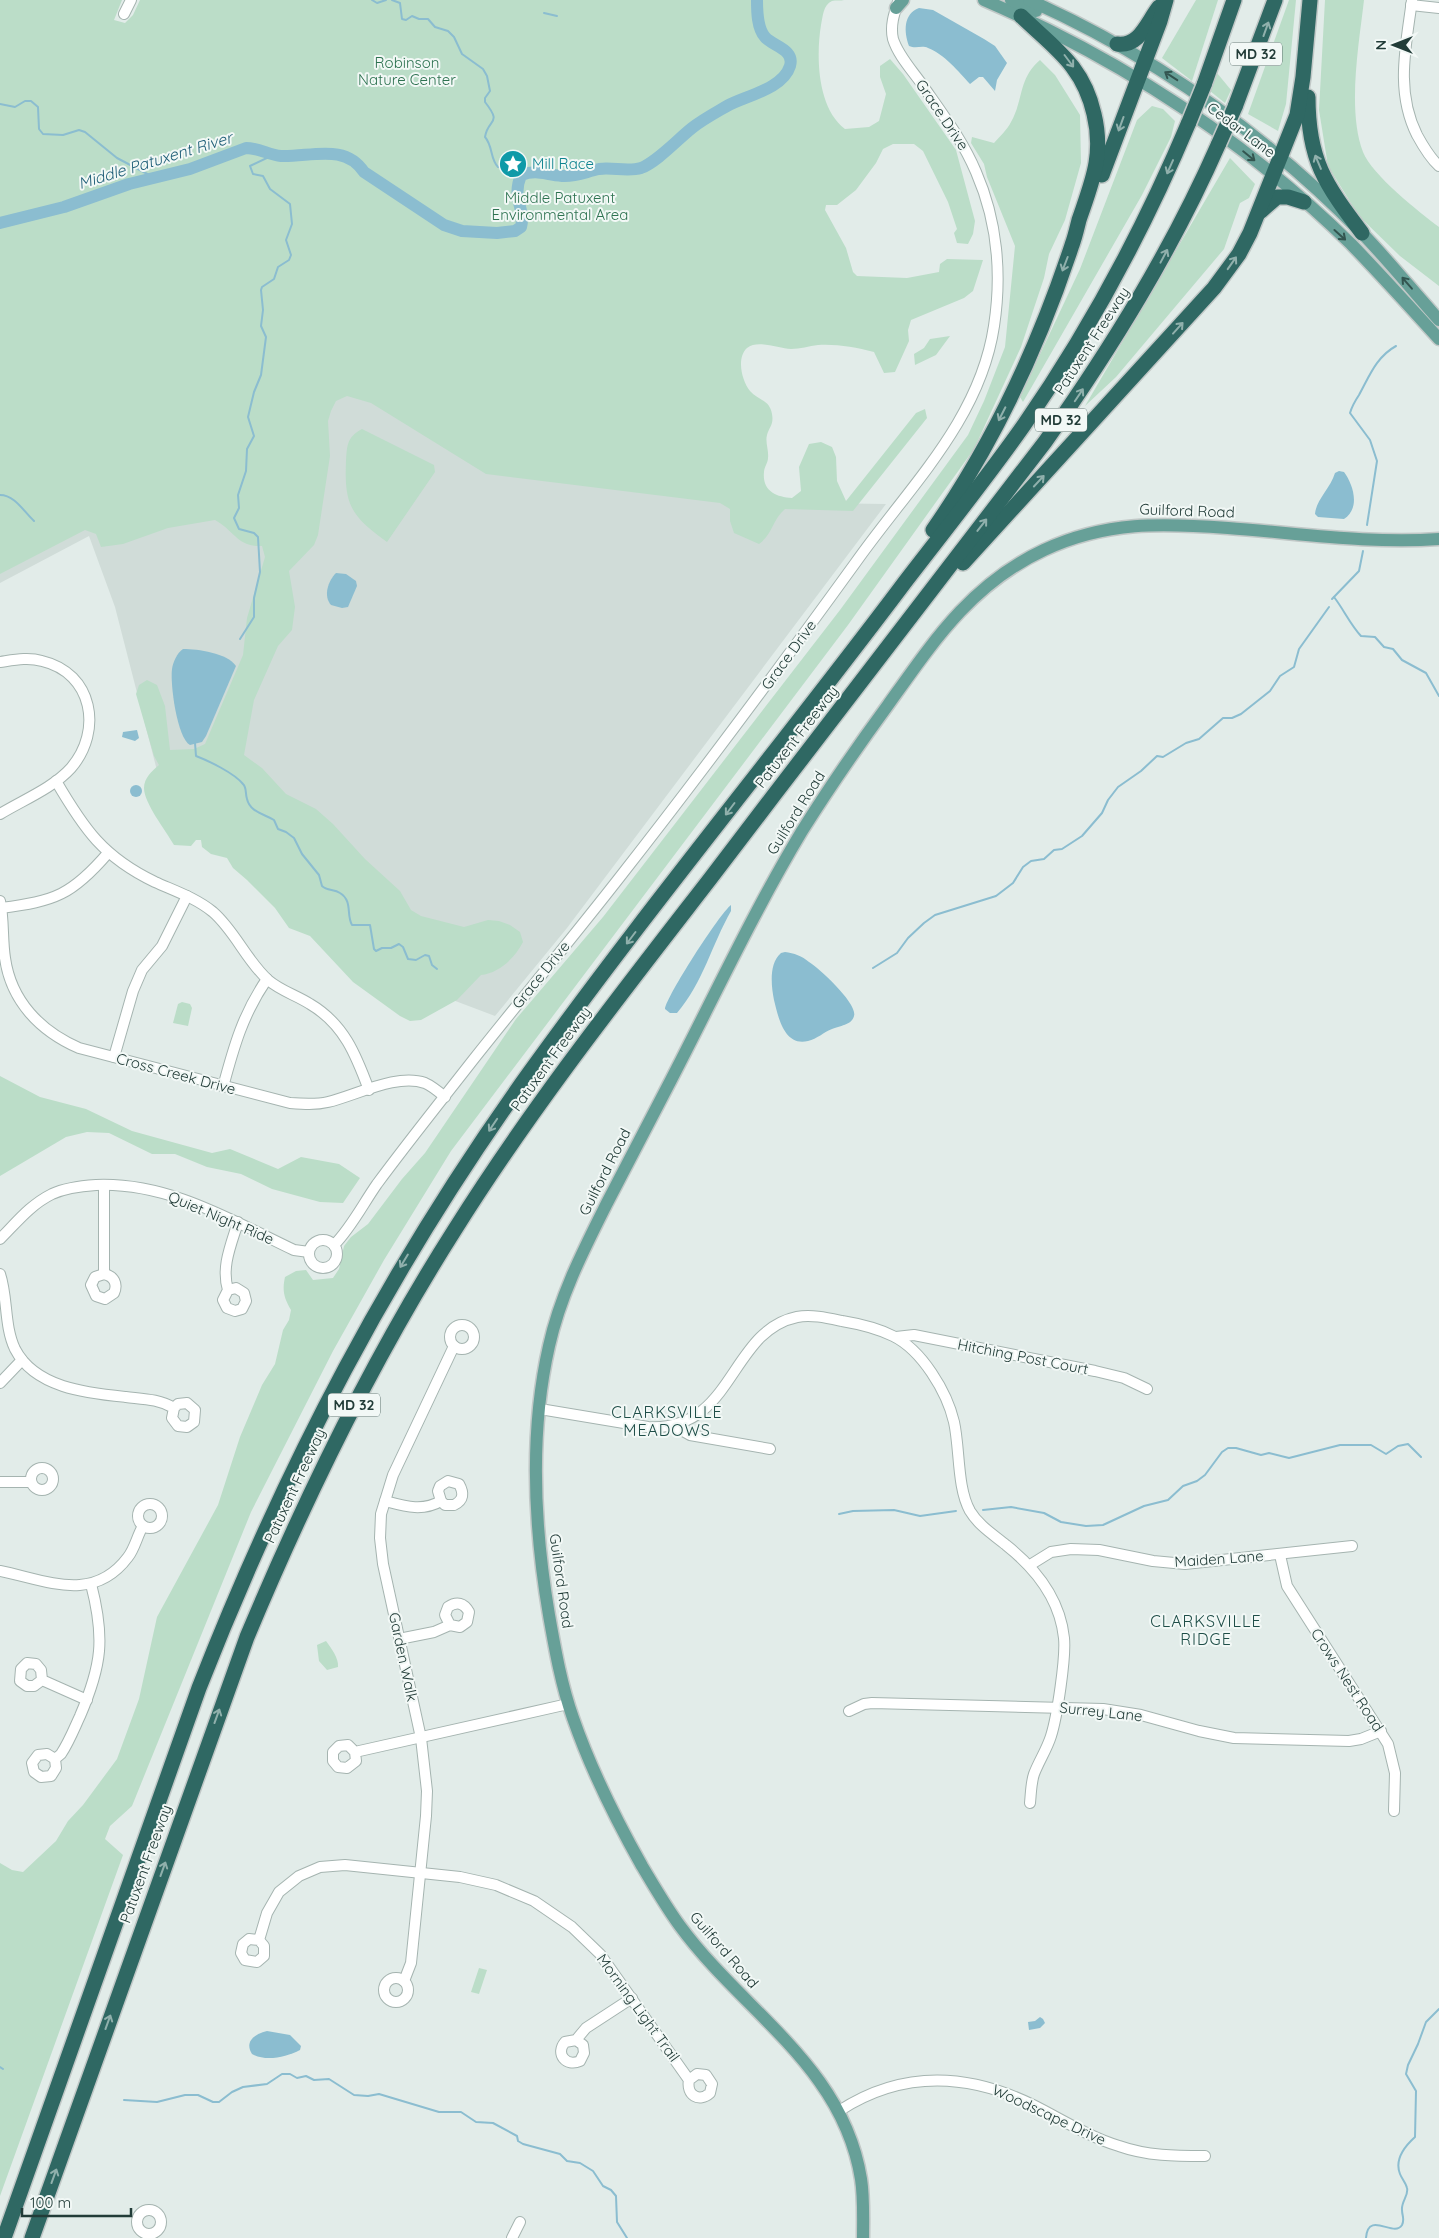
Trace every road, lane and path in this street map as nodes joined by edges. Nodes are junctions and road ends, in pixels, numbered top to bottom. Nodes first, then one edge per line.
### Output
1 (131, 0) edge
2 (984, 0) edge
3 (1011, 0) edge
4 (1028, 0) edge
5 (1165, 0) edge
6 (1234, 0) edge
7 (1275, 0) edge
8 (1310, 0) edge
9 (899, 2) edge
10 (1411, 2) edge
11 (1439, 8) edge
12 (124, 14) dead end
13 (1021, 16) junction
14 (1309, 16) junction
15 (1117, 44) junction
16 (1144, 59) junction
17 (1138, 78) junction
18 (1281, 157) junction
19 (1439, 166) edge
20 (1273, 175) junction
21 (1304, 202) junction
22 (1257, 215) junction
23 (1362, 233) junction
24 (1072, 246) junction
25 (1439, 320) edge
26 (1439, 339) edge
27 (1439, 539) edge
28 (0, 662) edge
29 (867, 675) junction
30 (760, 770) junction
31 (56, 780) junction
32 (0, 814) edge
33 (108, 853) junction
34 (187, 896) junction
35 (1, 904) edge
36 (267, 979) junction
37 (114, 1057) junction
38 (223, 1087) junction
39 (369, 1090) junction
40 (444, 1096) junction
41 (104, 1185) junction
42 (238, 1222) junction
43 (0, 1239) edge
44 (334, 1245) junction
45 (309, 1252) junction
46 (0, 1274) edge
47 (104, 1274) dead end
48 (228, 1290) dead end
49 (896, 1337) junction
50 (454, 1346) dead end
51 (22, 1360) junction
52 (0, 1383) edge
53 (1147, 1390) dead end
54 (174, 1408) dead end
55 (540, 1409) junction
56 (674, 1426) junction
57 (770, 1449) dead end
58 (0, 1482) edge
59 (30, 1482) dead end
60 (385, 1501) junction
61 (441, 1501) dead end
62 (143, 1526) dead end
63 (1352, 1546) dead end
64 (1280, 1555) junction
65 (1030, 1564) junction
66 (0, 1571) edge
67 (92, 1584) junction
68 (450, 1625) dead end
69 (399, 1639) junction
70 (42, 1680) dead end
71 (87, 1700) junction
72 (568, 1704) junction
73 (1056, 1707) junction
74 (849, 1711) dead end
75 (1381, 1731) junction
76 (420, 1738) junction
77 (355, 1752) dead end
78 (55, 1759) dead end
79 (1030, 1803) dead end
80 (1394, 1811) dead end
81 (421, 1872) junction
82 (259, 1940) dead end
83 (404, 1981) dead end
84 (632, 1998) junction
85 (576, 2040) dead end
86 (690, 2080) dead end
87 (839, 2111) junction
88 (1205, 2156) dead end
89 (520, 2222) dead end
90 (4, 2238) edge
91 (32, 2238) edge
92 (512, 2238) edge
93 (863, 2238) edge

1 - 12 street
2 - 13 main road, Cedar Lane
3 - 16 main road
4 - 15 main road, Cedar Lane
5 - 15 highway
5 - 16 highway
6 -> 30 highway, Patuxent Freeway / MD 32, bridge
29 -> 7 highway, Patuxent Freeway / MD 32, bridge
8 - 14 highway
9 - 40 street, Grace Drive
10 - 11 street
10 - 19 street
13 - 17 main road, Cedar Lane
13 -> 24 highway
14 - 18 highway
23 -> 14 highway
15 - 16 main road, Cedar Lane
16 - 17 highway
18 -> 16 main road, Cedar Lane
17 -> 20 main road, Cedar Lane
17 -> 24 highway
18 - 20 highway
18 - 23 main road, Cedar Lane
20 - 21 main road, Cedar Lane
20 - 22 highway
21 - 22 highway
21 -> 26 main road, Cedar Lane
29 -> 22 highway
25 -> 23 main road, Cedar Lane
24 -> 30 highway
27 - 55 main road, Guilford Road
28 - 31 street
91 -> 29 highway, Patuxent Freeway / MD 32
30 -> 90 highway, Patuxent Freeway / MD 32
31 - 32 street
31 - 33 street
33 - 34 street
33 - 35 street
34 - 36 street
34 - 37 street
35 - 37 street, Cross Creek Drive
36 - 38 street
36 - 39 street
37 - 38 street, Cross Creek Drive
38 - 39 street, Cross Creek Drive
39 - 40 street, Cross Creek Drive
40 - 44 street, Grace Drive
41 - 42 street, Quiet Night Ride
41 - 43 street, Quiet Night Ride
41 - 47 street
42 - 45 street, Quiet Night Ride
42 - 48 street
44 - 45 street
44 - 45 street
46 - 51 street
49 - 53 street, Hitching Post Court
49 - 56 street
49 - 65 street
50 - 60 street, Garden Walk
51 - 52 street
51 - 54 street
55 - 56 street
55 - 72 main road, Guilford Road
56 - 57 street
58 - 59 street
60 - 61 street
60 - 69 street, Garden Walk
62 - 67 street
63 - 64 street, Maiden Lane
64 - 65 street, Maiden Lane
64 - 75 street, Crows Nest Road
65 - 73 street
66 - 67 street
67 - 71 street
68 - 69 street
69 - 76 street, Garden Walk
70 - 71 street
71 - 78 street
72 - 76 street
72 - 87 main road, Guilford Road
73 - 74 street, Surrey Lane
73 - 75 street, Surrey Lane
73 - 79 street
75 - 80 street, Crows Nest Road
76 - 77 street
76 - 81 street, Garden Walk
81 - 82 street, Morning Light Trail
81 - 83 street, Garden Walk
81 - 84 street, Morning Light Trail
84 - 85 street
84 - 86 street, Morning Light Trail
87 - 88 street, Woodscape Drive
87 - 93 main road, Guilford Road
89 - 92 street

